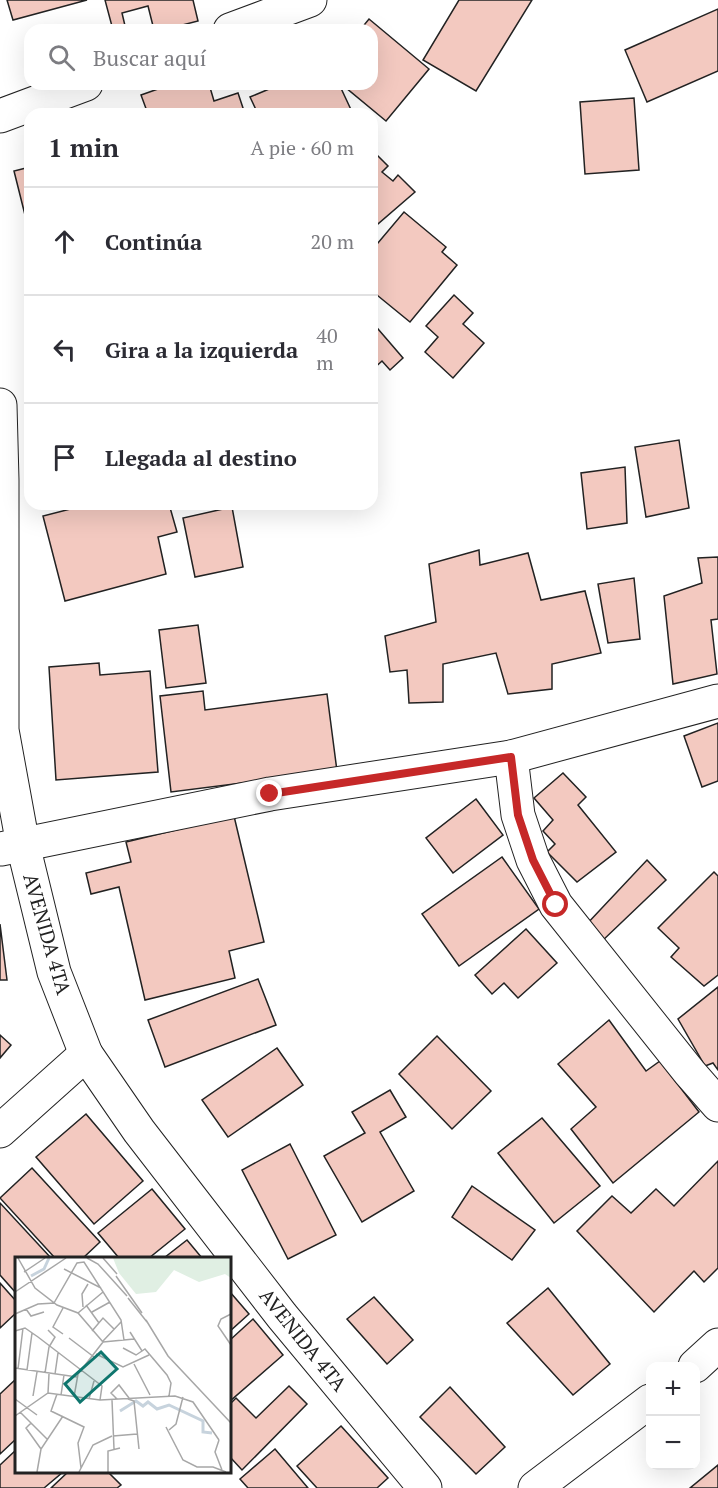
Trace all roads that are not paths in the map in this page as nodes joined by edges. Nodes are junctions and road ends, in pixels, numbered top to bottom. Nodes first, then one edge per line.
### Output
1 (310, 0) edge
2 (246, 24) edge
3 (70, 90) edge
4 (0, 116) edge
5 (0, 405) edge
6 (1, 595) edge
7 (718, 701) edge
8 (511, 757) junction
9 (11, 847) edge
10 (86, 1054) junction
11 (718, 1105) edge
12 (0, 1131) edge
13 (718, 1345) edge
14 (699, 1362) edge
15 (646, 1405) edge
16 (425, 1488) edge
17 (535, 1488) edge

1 - 2 street
3 - 4 street
5 - 6 street, AVENIDA 4TA
6 - 9 street, AVENIDA 4TA
7 - 8 street
8 - 9 street
8 - 11 street
9 - 10 street, AVENIDA 4TA
10 - 12 street
10 - 16 street, AVENIDA 4TA
13 - 14 street
15 - 17 street

